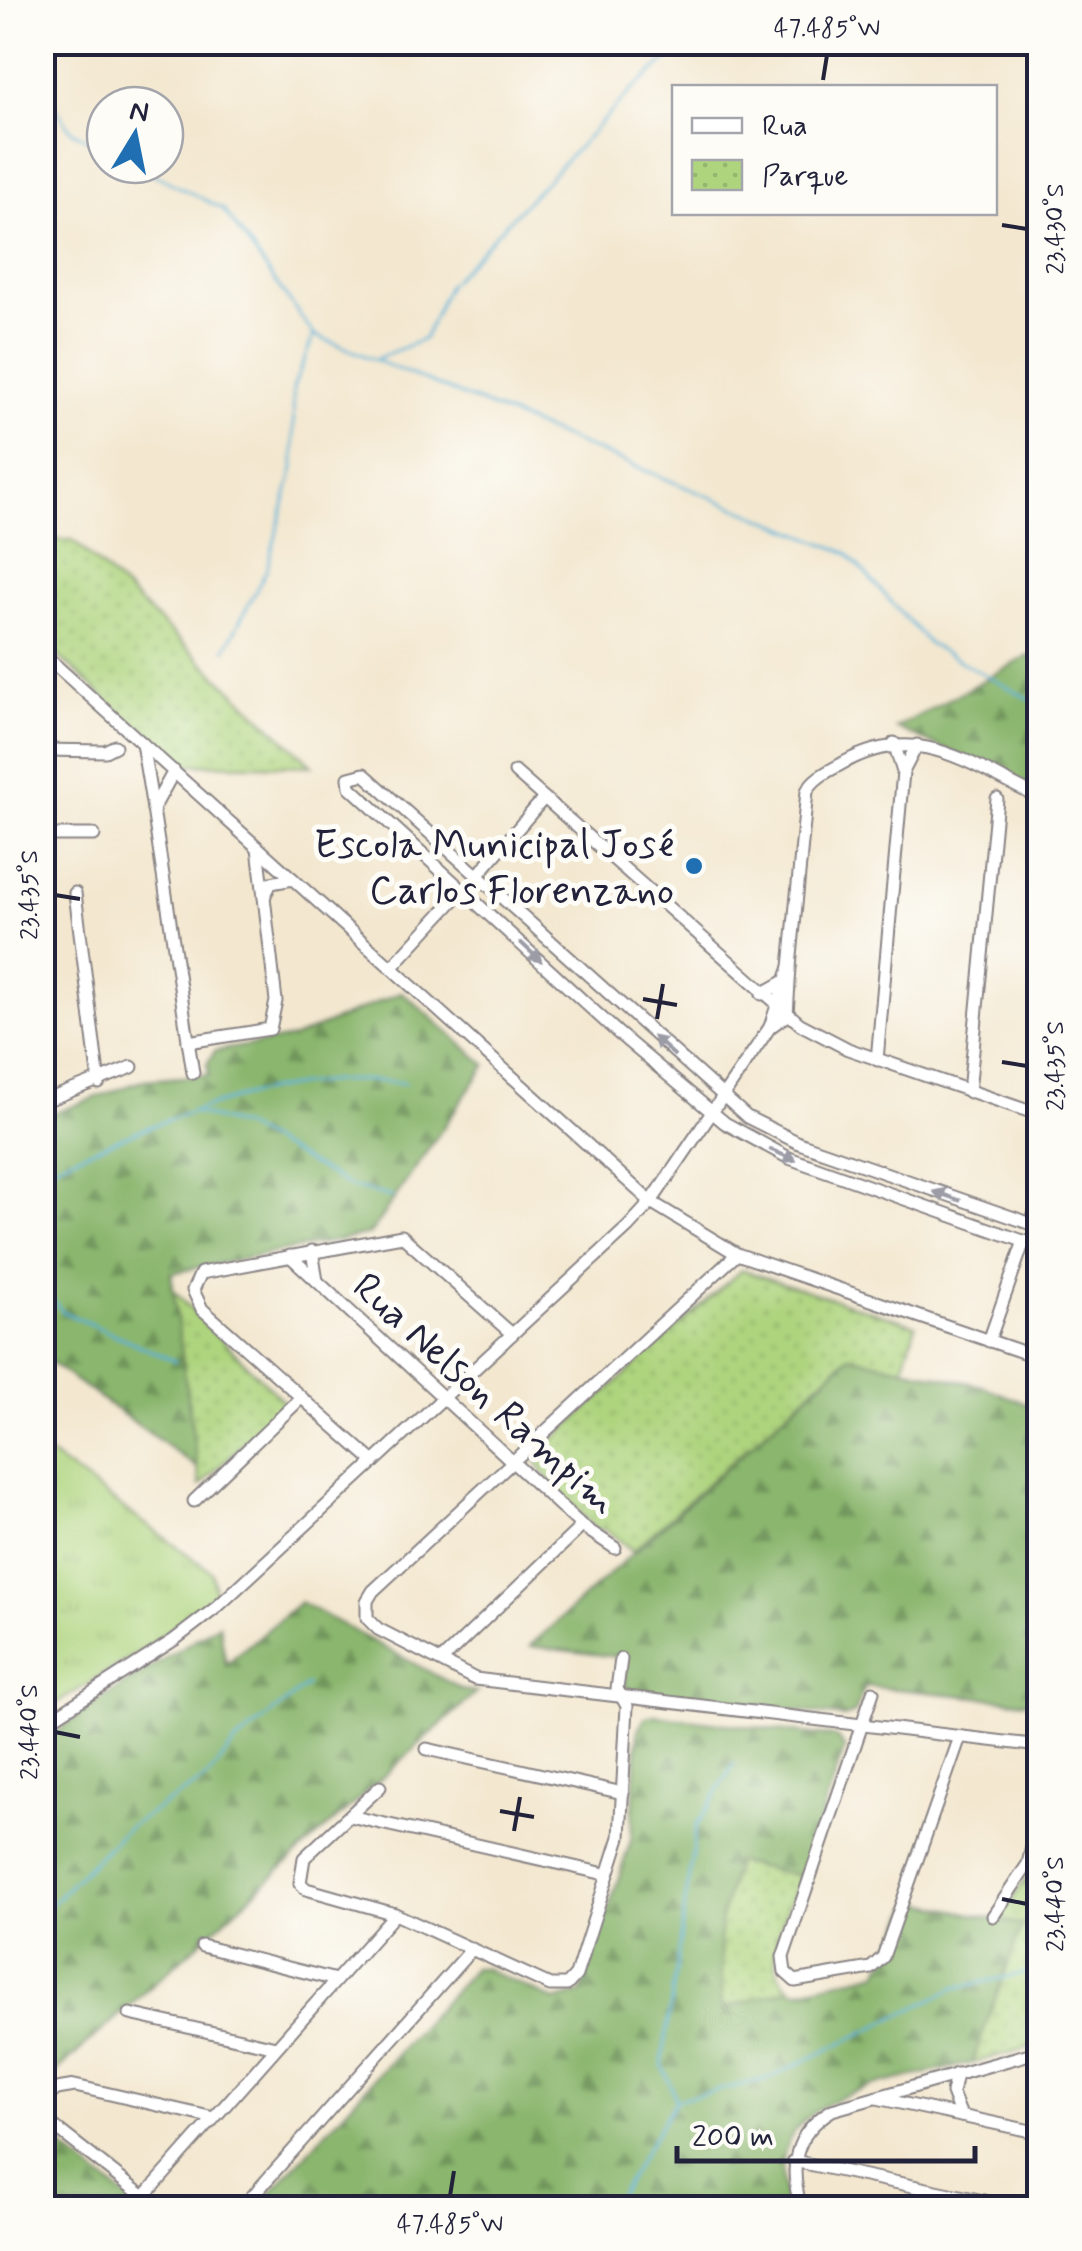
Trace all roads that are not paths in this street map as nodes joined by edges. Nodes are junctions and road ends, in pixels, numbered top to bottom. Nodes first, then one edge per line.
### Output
1 (42, 653) edge
2 (142, 743) junction
3 (906, 743) junction
4 (115, 746) dead end
5 (42, 750) edge
6 (171, 768) junction
7 (515, 772) dead end
8 (903, 772) junction
9 (1005, 782) junction
10 (151, 788) junction
11 (544, 798) junction
12 (1040, 798) edge
13 (153, 810) junction
14 (42, 834) edge
15 (94, 835) dead end
16 (258, 848) junction
17 (280, 868) junction
18 (477, 876) junction
19 (293, 879) junction
20 (271, 884) junction
21 (463, 890) junction
22 (76, 893) dead end
23 (264, 896) junction
24 (392, 967) junction
25 (790, 967) junction
26 (785, 982) junction
27 (762, 994) junction
28 (775, 1006) junction
29 (787, 1015) junction
30 (770, 1027) junction
31 (188, 1042) junction
32 (877, 1060) junction
33 (132, 1067) dead end
34 (192, 1073) dead end
35 (99, 1082) junction
36 (969, 1092) junction
37 (722, 1098) junction
38 (42, 1102) edge
39 (711, 1114) junction
40 (1040, 1115) edge
41 (1040, 1197) edge
42 (651, 1202) junction
43 (1035, 1226) edge
44 (1024, 1242) junction
45 (1040, 1247) edge
46 (312, 1252) junction
47 (737, 1254) junction
48 (290, 1256) junction
49 (317, 1282) junction
50 (512, 1334) junction
51 (988, 1340) junction
52 (1040, 1358) edge
53 (301, 1398) junction
54 (444, 1400) junction
55 (374, 1462) junction
56 (515, 1462) junction
57 (194, 1501) dead end
58 (582, 1526) junction
59 (615, 1548) dead end
60 (621, 1659) dead end
61 (441, 1661) junction
62 (873, 1692) dead end
63 (624, 1698) junction
64 (42, 1725) edge
65 (861, 1728) junction
66 (960, 1737) junction
67 (1040, 1746) edge
68 (426, 1748) dead end
69 (380, 1788) dead end
70 (623, 1793) junction
71 (1040, 1812) edge
72 (350, 1816) junction
73 (605, 1874) junction
74 (395, 1914) junction
75 (993, 1916) dead end
76 (202, 1946) dead end
77 (472, 1949) junction
78 (336, 1980) junction
79 (130, 2014) dead end
80 (276, 2047) junction
81 (1040, 2051) edge
82 (956, 2074) junction
83 (876, 2098) junction
84 (42, 2100) edge
85 (961, 2116) junction
86 (42, 2118) edge
87 (214, 2118) junction
88 (1040, 2132) edge
89 (794, 2162) junction
90 (144, 2197) junction
91 (158, 2208) edge
92 (242, 2208) edge
93 (801, 2208) edge
94 (1017, 2208) edge

1 - 2 street
2 - 6 street
2 - 10 street
3 - 8 street
3 - 8 street
3 - 9 street
3 - 25 street
4 - 5 street
6 - 10 street
6 - 13 street
6 - 16 street
7 - 11 street
8 - 32 street
9 - 12 street
9 - 36 street
10 - 13 street
11 - 18 street
11 - 27 street
13 - 31 street
14 - 15 street
16 - 17 street
16 - 23 street
17 - 19 street
17 - 20 street
18 - 21 street
37 -> 18 street
19 - 20 street
19 - 24 street
20 - 23 street
21 - 24 street
21 -> 39 street
22 - 35 street
23 - 31 street
24 - 42 street
25 - 26 street
25 - 29 street
26 - 27 street
26 - 28 street
27 - 28 street
28 - 29 street
28 - 30 street
29 - 30 street
29 - 32 street
30 - 37 street
31 - 34 street
32 - 36 street
33 - 35 street
35 - 38 street
36 - 40 street
37 - 39 street
43 -> 37 street
39 - 42 street
39 -> 44 street
41 - 43 street
42 - 47 street
42 - 50 street
44 - 45 street
44 - 51 street
46 - 48 street
46 - 49 street, Rua Nelson Rampim
46 - 50 street
47 - 51 street
47 - 56 street
48 - 49 street, Rua Nelson Rampim
48 - 53 street
49 - 54 street, Rua Nelson Rampim
50 - 54 street
51 - 52 street
53 - 55 street
53 - 57 street
54 - 55 street
54 - 56 street, Rua Nelson Rampim
55 - 64 street
56 - 58 street, Rua Nelson Rampim
56 - 61 street
58 - 59 street, Rua Nelson Rampim
58 - 61 street
60 - 63 street
61 - 63 street
62 - 65 street
63 - 65 street
63 - 70 street
65 - 66 street
65 - 66 street
66 - 67 street
68 - 70 street
69 - 72 street
70 - 73 street
71 - 75 street
72 - 73 street
72 - 74 street
73 - 77 street
74 - 77 street
74 - 78 street
76 - 78 street
77 - 92 street
78 - 80 street
79 - 80 street
80 - 87 street
81 - 82 street
82 - 83 street
82 - 85 street
83 - 85 street
83 - 89 street
84 - 87 street
85 - 88 street
86 - 90 street
87 - 90 street
89 - 93 street
89 - 94 street
90 - 91 street

